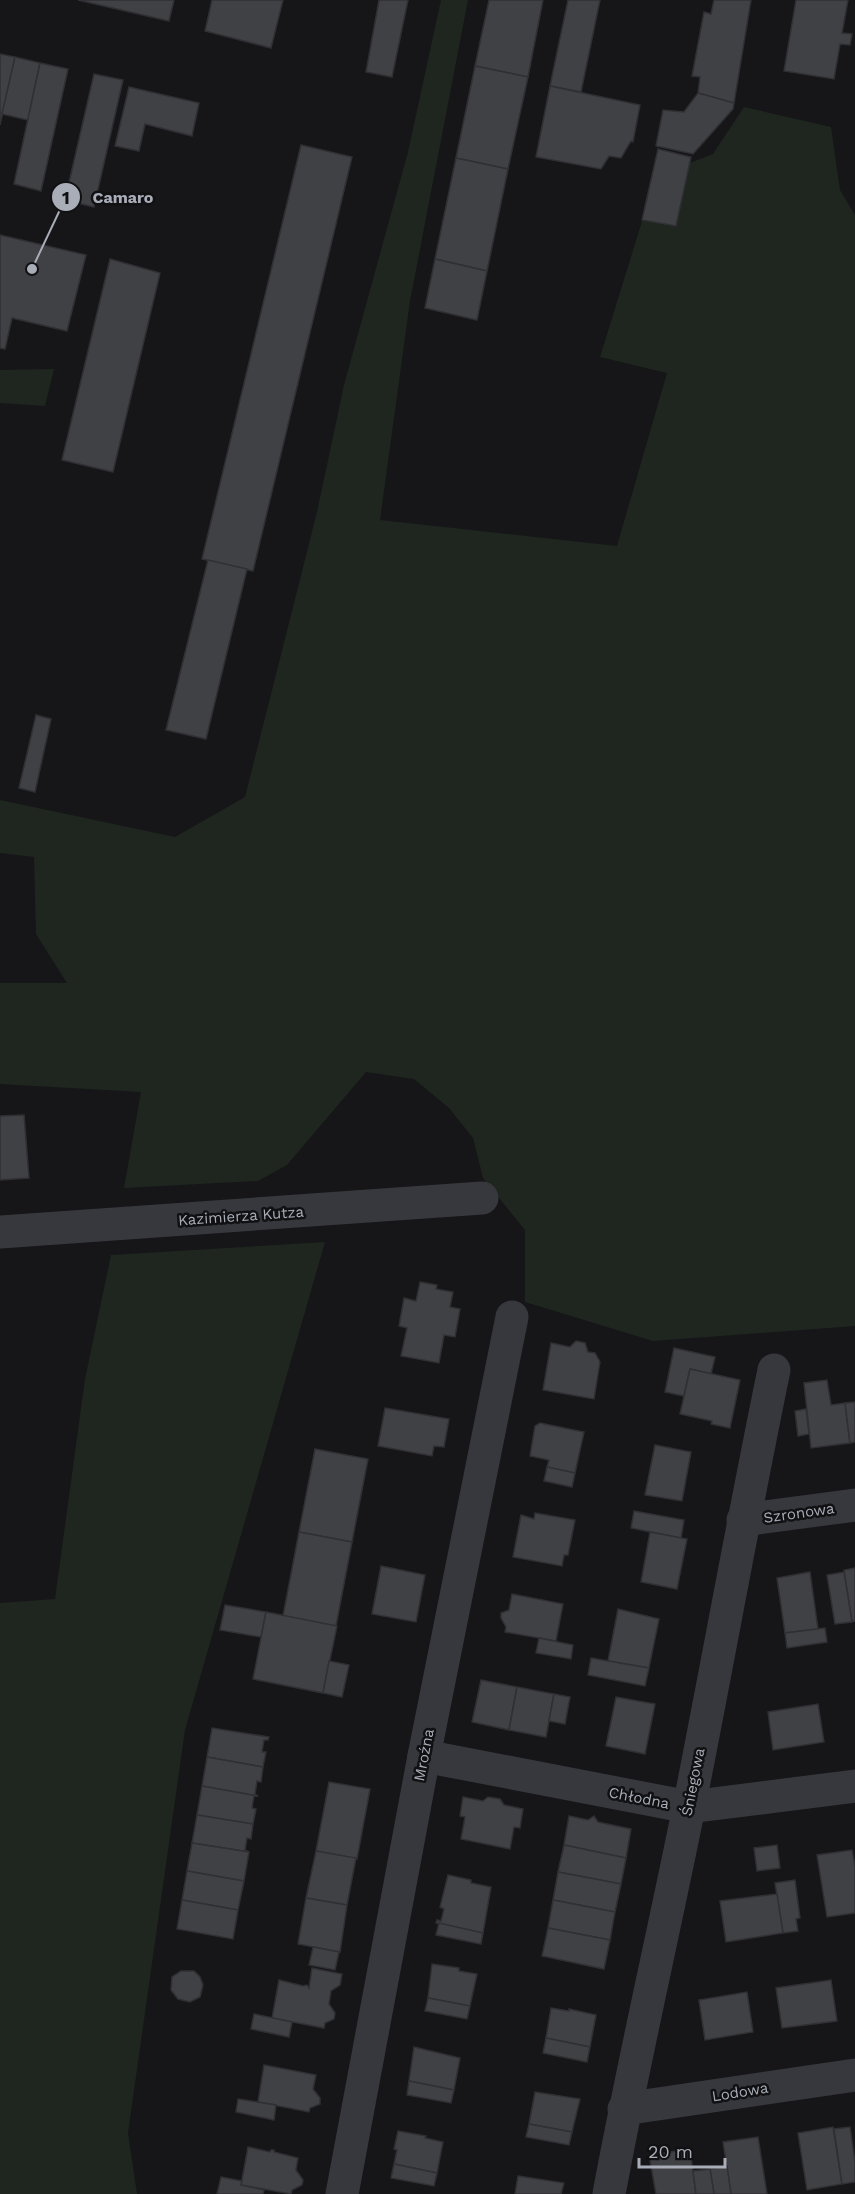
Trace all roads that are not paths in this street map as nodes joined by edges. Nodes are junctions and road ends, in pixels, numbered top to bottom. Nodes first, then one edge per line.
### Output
1 (482, 1198) dead end
2 (0, 1232) edge
3 (512, 1317) dead end
4 (774, 1370) dead end
5 (855, 1505) edge
6 (743, 1520) junction
7 (424, 1756) junction
8 (855, 1786) edge
9 (689, 1808) junction
10 (855, 2075) edge
11 (624, 2109) junction
12 (342, 2194) edge
13 (609, 2194) edge

1 - 2 street, Kazimierza Kutza
3 - 7 street, Mroźna
4 - 6 street, Śniegowa
5 - 6 street, Szronowa
6 - 9 street, Śniegowa
7 - 9 street, Chłodna
7 - 12 street, Mroźna
8 - 9 street, Chłodna
9 - 11 street, Śniegowa
10 - 11 street, Lodowa
11 - 13 street, Śniegowa

